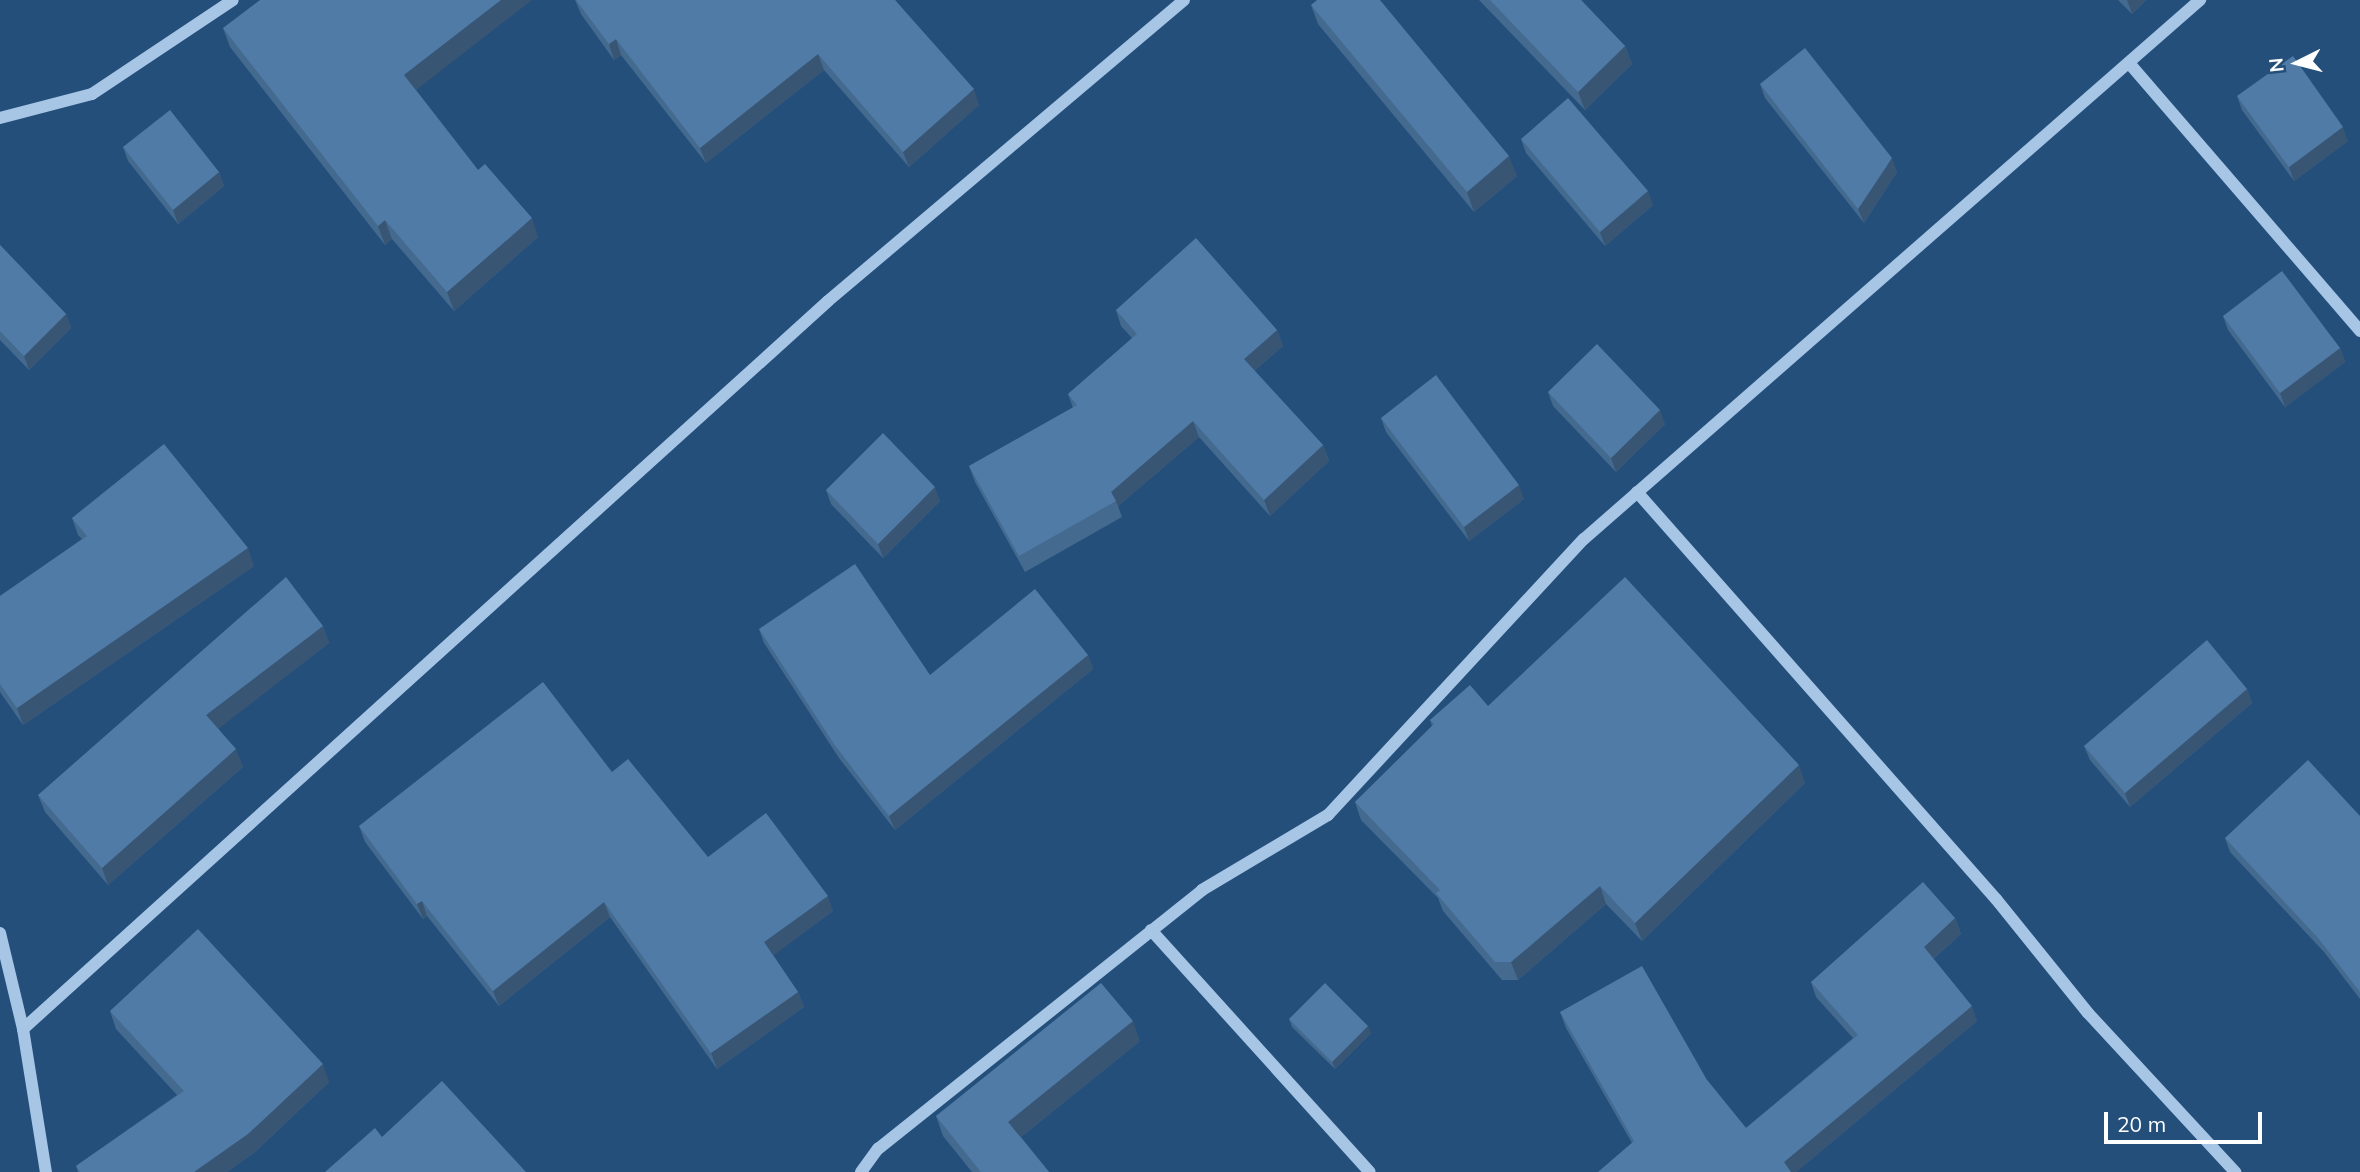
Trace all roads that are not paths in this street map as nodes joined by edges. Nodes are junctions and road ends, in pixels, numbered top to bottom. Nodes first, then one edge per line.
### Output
1 (233, 0) edge
2 (1184, 0) edge
3 (2200, 0) edge
4 (2129, 63) junction
5 (0, 118) edge
6 (2360, 331) edge
7 (1637, 492) junction
8 (1151, 930) junction
9 (0, 933) edge
10 (23, 1029) junction
11 (47, 1172) edge
12 (862, 1172) edge
13 (1370, 1172) edge
14 (2235, 1172) edge

1 - 5 street
2 - 10 street
3 - 4 street
4 - 6 street
4 - 7 street
7 - 8 street
7 - 14 street
8 - 12 street
8 - 13 street
9 - 10 street
10 - 11 street

